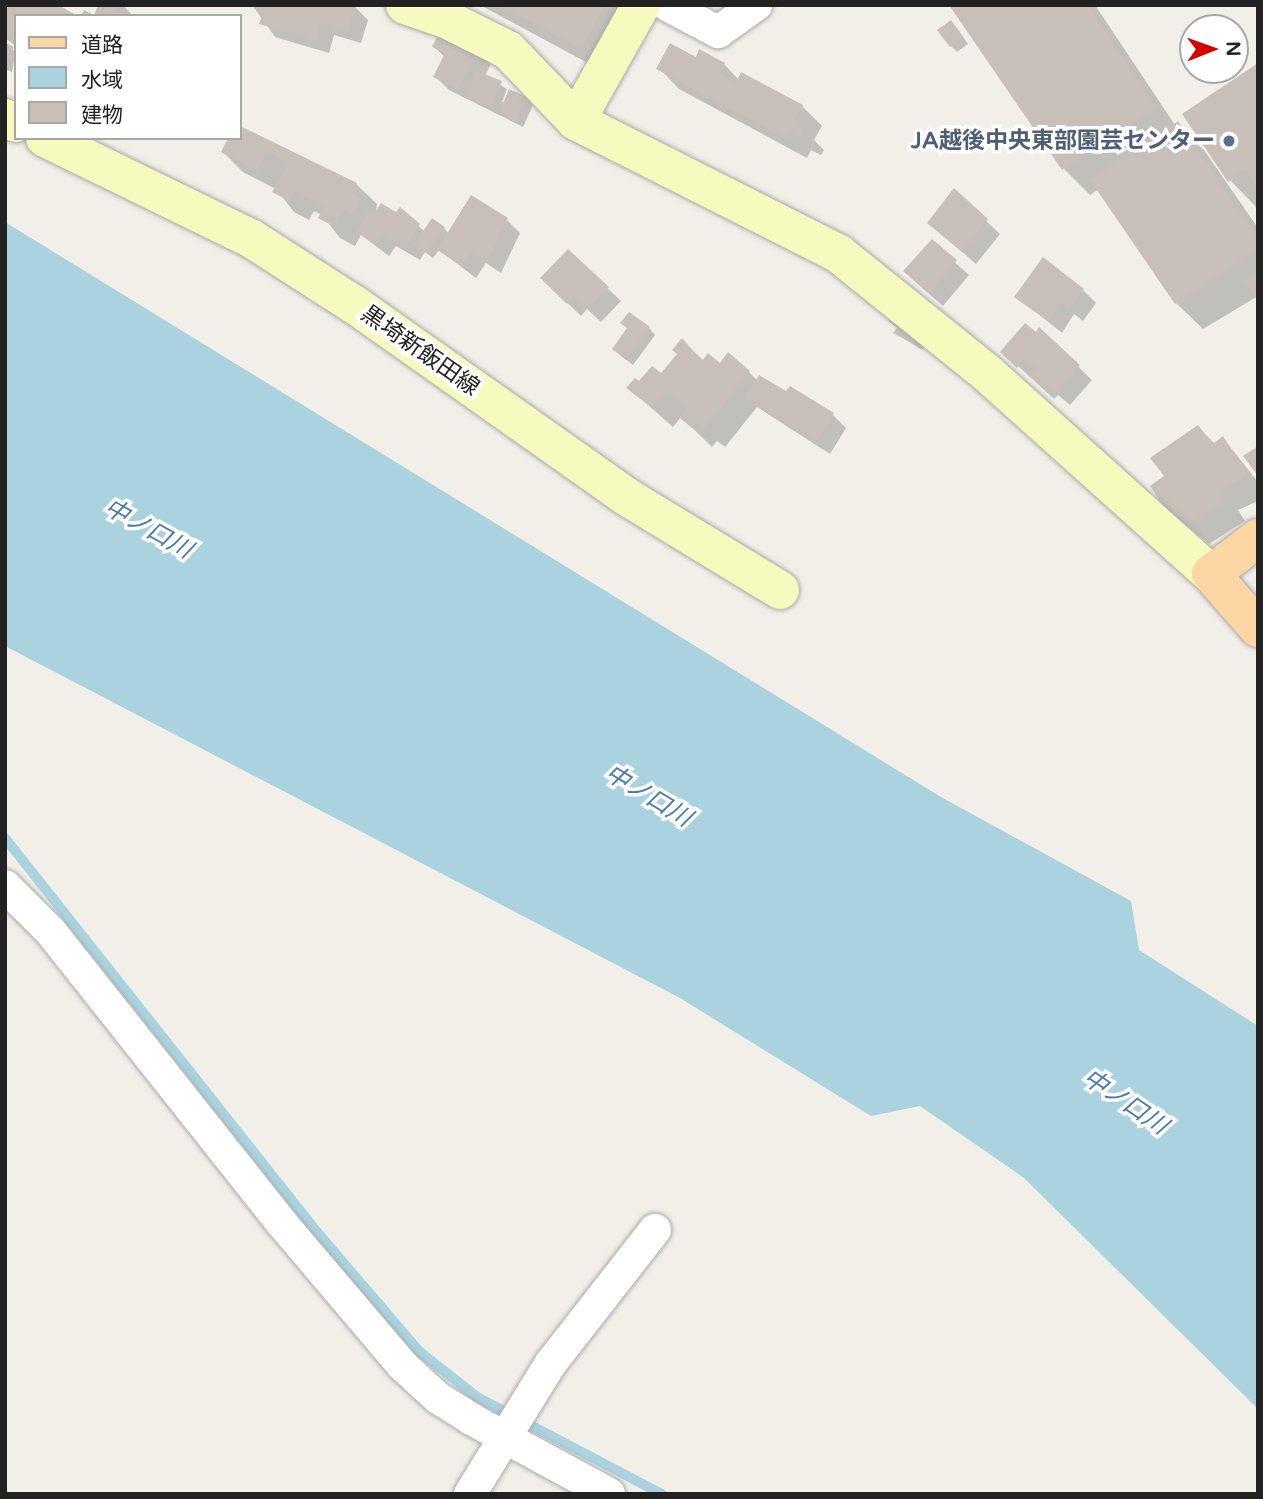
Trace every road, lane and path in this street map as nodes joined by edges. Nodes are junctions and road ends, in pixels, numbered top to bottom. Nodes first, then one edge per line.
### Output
1 (405, 5) edge
2 (641, 5) edge
3 (667, 5) edge
4 (756, 5) edge
5 (576, 121) junction
6 (49, 140) edge
7 (1258, 538) edge
8 (1211, 574) junction
9 (780, 590) dead end
10 (1258, 628) edge
11 (5, 886) edge
12 (655, 1230) dead end
13 (505, 1434) junction
14 (470, 1494) edge
15 (609, 1494) edge

1 - 5 street
2 - 5 street
3 - 4 street
5 - 8 street
6 - 9 street, 黒埼新飯田線
7 - 8 main road
8 - 10 main road
11 - 13 street
12 - 13 street
13 - 14 street
13 - 15 street

